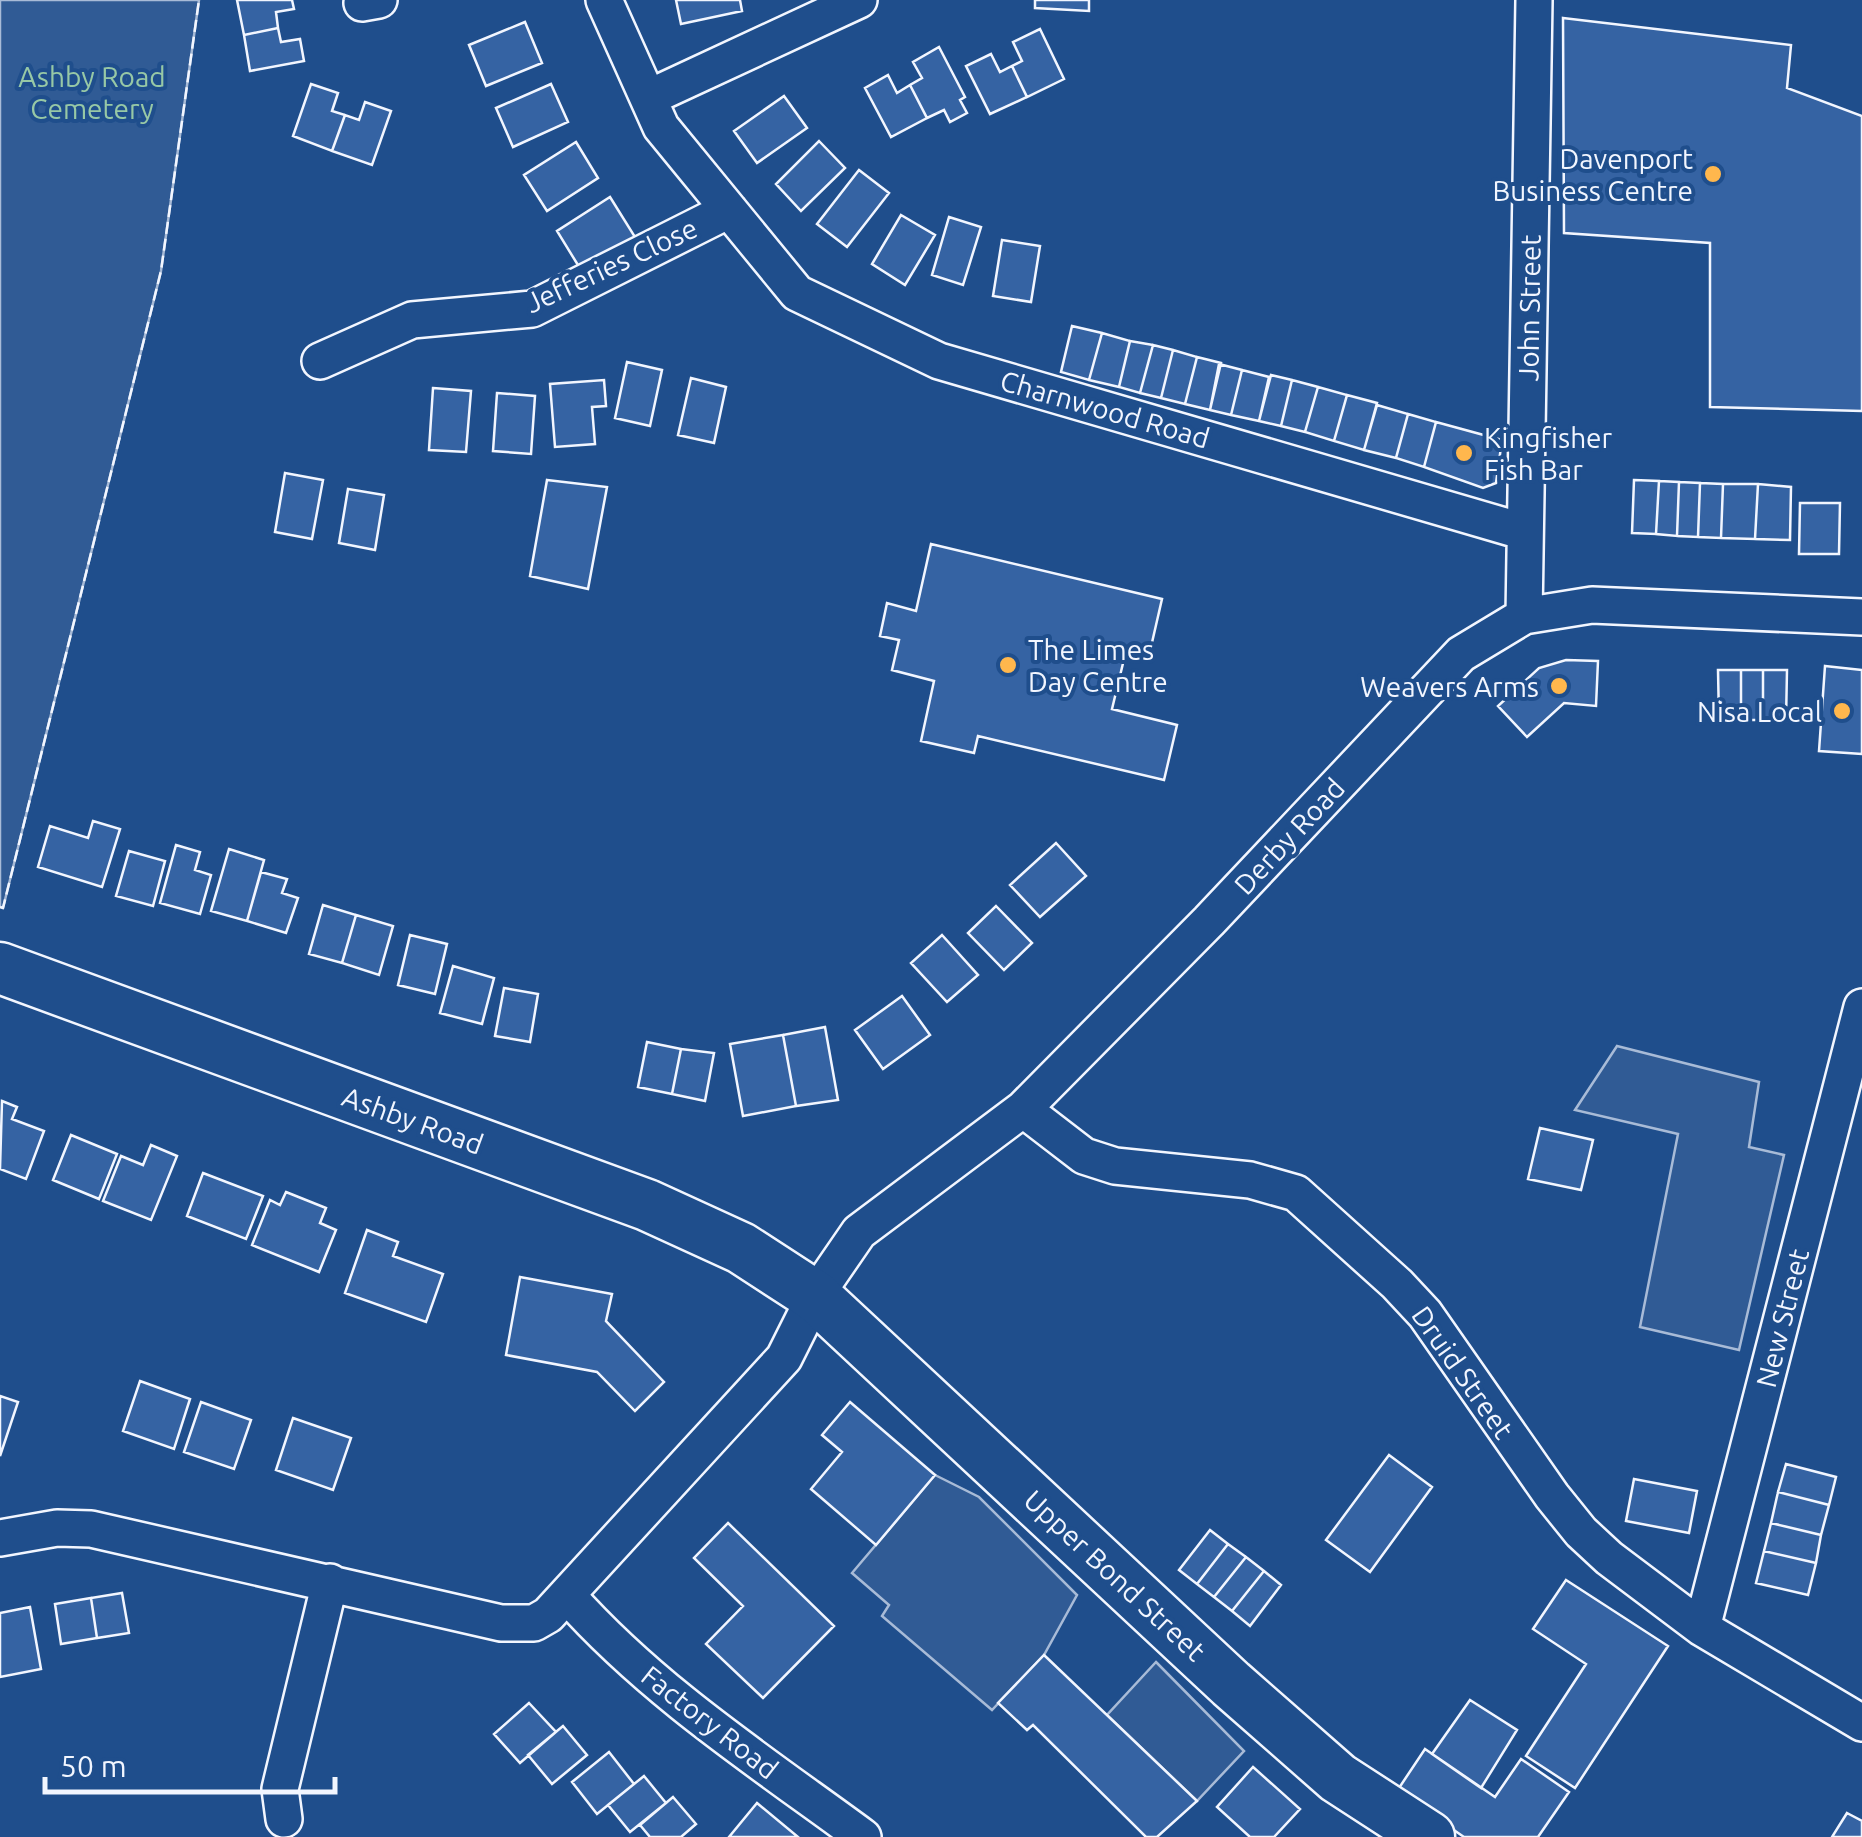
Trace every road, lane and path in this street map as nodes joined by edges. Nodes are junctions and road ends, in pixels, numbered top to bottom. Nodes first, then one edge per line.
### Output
1 (604, 0) edge
2 (859, 0) edge
3 (1534, 0) edge
4 (648, 98) junction
5 (729, 210) junction
6 (320, 361) dead end
7 (1525, 532) junction
8 (1524, 616) junction
9 (1862, 618) edge
10 (0, 968) edge
11 (1862, 1007) edge
12 (1022, 1108) junction
13 (814, 1296) junction
14 (0, 1538) edge
15 (330, 1582) junction
16 (567, 1596) junction
17 (1702, 1628) junction
18 (1862, 1723) edge
19 (284, 1819) dead end
20 (863, 1837) edge
21 (1429, 1837) edge

1 - 4 street, Charnwood Road
2 - 4 street
3 - 7 street, John Street
4 - 5 street, Charnwood Road
5 - 6 street, Jefferies Close
5 - 7 street, Charnwood Road
7 - 8 street, John Street
8 - 9 street, Derby Road
8 - 12 street, Derby Road
10 - 13 main road, Ashby Road
11 - 17 street, New Street
12 - 13 street, Derby Road
12 - 17 street, Druid Street
13 - 16 street, Derby Road
13 - 21 main road, Upper Bond Street
14 - 15 street, Derby Road
15 - 16 street, Derby Road
15 - 19 street
16 - 20 street, Factory Road
17 - 18 street, Druid Street

